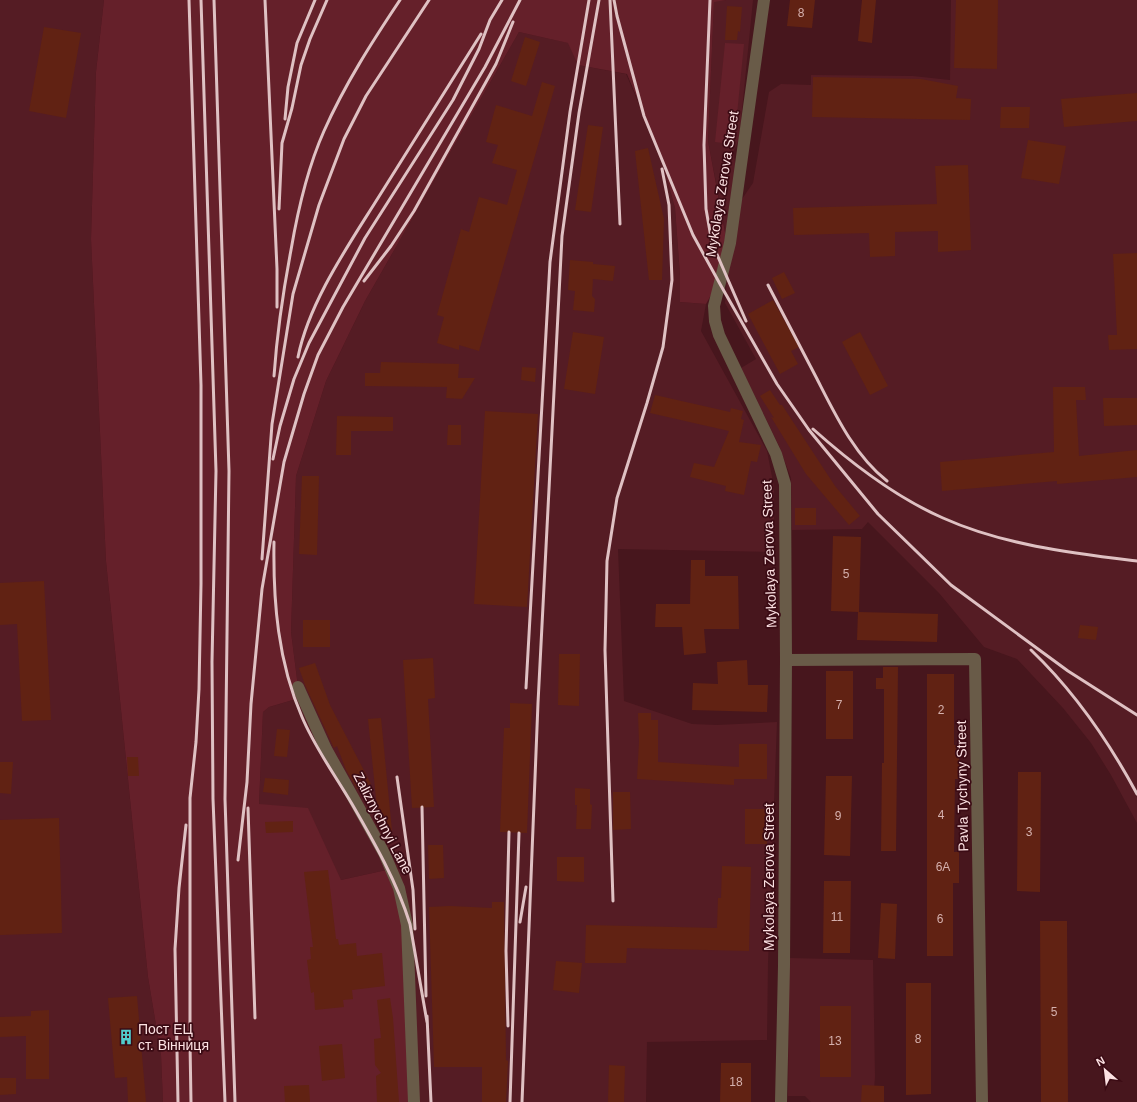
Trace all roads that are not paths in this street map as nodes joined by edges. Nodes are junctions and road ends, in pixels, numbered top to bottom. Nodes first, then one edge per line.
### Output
1 (764, 0) edge
2 (786, 660) junction
3 (298, 687) dead end
4 (414, 1102) edge
5 (781, 1102) edge
6 (982, 1102) edge

1 - 2 street, Mykolaya Zerova Street
2 - 5 street, Mykolaya Zerova Street
2 - 6 street, Pavla Tychyny Street
3 - 4 street, Zaliznychnyi Lane

